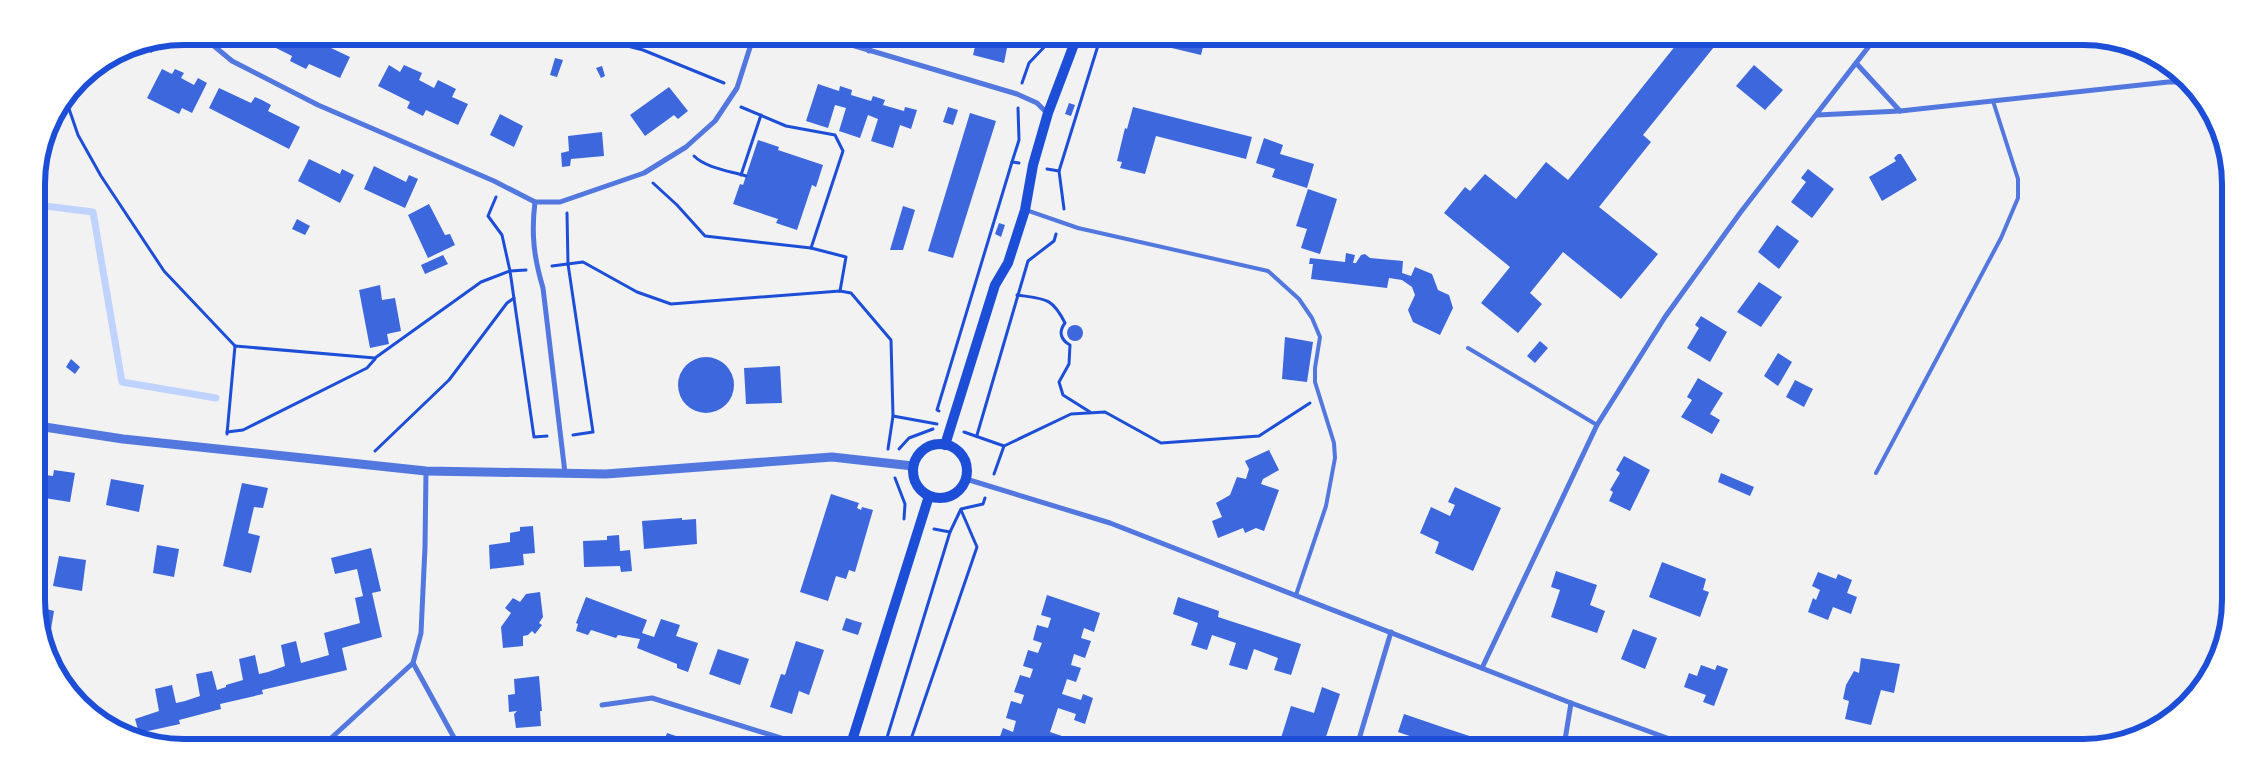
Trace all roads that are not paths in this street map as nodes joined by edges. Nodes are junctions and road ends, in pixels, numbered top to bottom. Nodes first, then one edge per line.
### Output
1 (213, 45) edge
2 (751, 45) edge
3 (850, 45) edge
4 (870, 45) edge
5 (1074, 45) edge
6 (1870, 45) edge
7 (869, 51) junction
8 (1856, 63) junction
9 (2177, 82) edge
10 (1992, 100) junction
11 (1900, 111) junction
12 (1048, 114) junction
13 (1817, 115) junction
14 (535, 202) junction
15 (1025, 210) junction
16 (1468, 348) dead end
17 (1597, 425) junction
18 (45, 427) edge
19 (945, 445) junction
20 (913, 466) junction
21 (426, 471) junction
22 (565, 473) junction
23 (1876, 473) dead end
24 (966, 479) junction
25 (929, 496) junction
26 (1296, 595) junction
27 (1391, 632) junction
28 (413, 663) junction
29 (1482, 668) junction
30 (1571, 703) junction
31 (602, 705) dead end
32 (330, 739) edge
33 (455, 739) edge
34 (784, 739) edge
35 (853, 739) edge
36 (1359, 739) edge
37 (1565, 739) edge
38 (1670, 739) edge

1 - 14 street
2 - 14 street
3 - 7 street
4 - 7 street
5 - 12 main road
6 - 8 street
7 - 12 street
8 - 11 street
8 - 13 street
9 - 10 street
10 - 11 street
10 - 23 lane
11 - 13 street
12 - 15 main road
13 - 17 street
14 - 22 street
15 - 19 main road
15 - 26 lane
16 - 17 lane
17 - 29 street
18 - 21 street
19 - 20 main road
19 - 24 main road
20 - 22 street
20 - 25 main road
21 - 22 street
21 - 28 street
24 - 25 main road
24 - 26 street
25 - 35 main road
26 - 27 street
27 - 29 street
27 - 36 street
28 - 32 street
28 - 33 street
29 - 30 street
30 - 37 street
30 - 38 street
31 - 34 street

